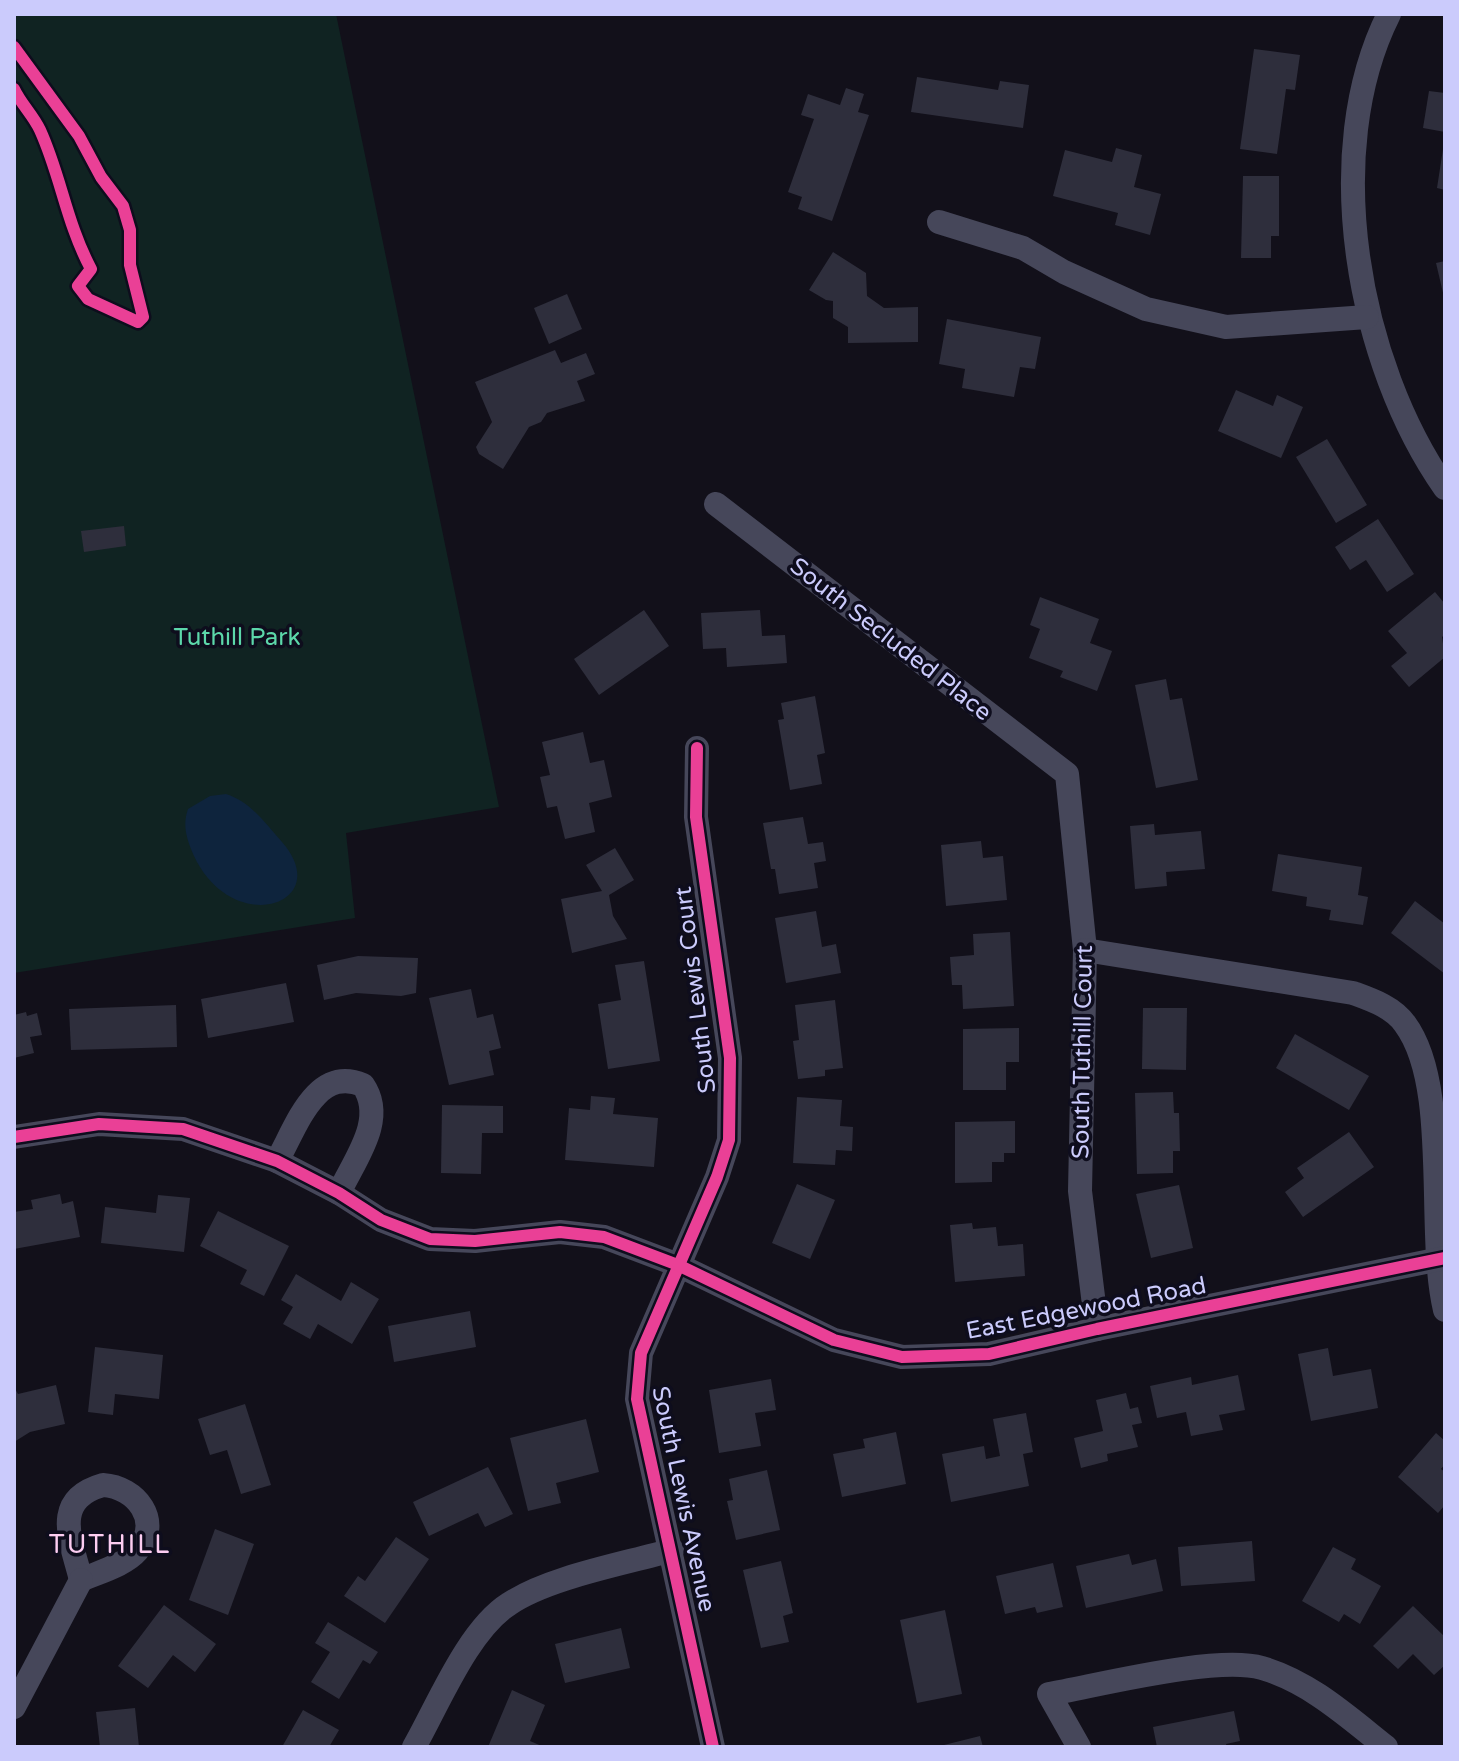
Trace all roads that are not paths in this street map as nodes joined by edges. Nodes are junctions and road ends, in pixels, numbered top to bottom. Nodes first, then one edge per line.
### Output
1 (1389, 14) edge
2 (939, 222) dead end
3 (1367, 317) junction
4 (1445, 488) edge
5 (716, 504) dead end
6 (697, 748) dead end
7 (1067, 774) joint
8 (1085, 950) junction
9 (14, 1137) edge
10 (277, 1161) junction
11 (339, 1193) junction
12 (1441, 1259) edge
13 (678, 1265) junction
14 (1445, 1310) edge
15 (1097, 1329) junction
16 (672, 1550) junction
17 (81, 1580) dead end
18 (14, 1707) edge
19 (414, 1747) edge
20 (713, 1747) edge
21 (1079, 1747) edge
22 (1386, 1747) edge

1 - 3 street
2 - 3 street
3 - 4 street
5 - 7 street, South Secluded Place
6 - 13 street, South Lewis Court
7 - 8 street, South Tuthill Court
8 - 12 street
8 - 15 street, South Tuthill Court
9 - 10 street, East Edgewood Road
10 - 11 street, East Edgewood Road
10 - 11 street
11 - 13 street, East Edgewood Road
12 - 14 street
12 - 15 street, East Edgewood Road
13 - 15 street, East Edgewood Road
13 - 16 street, South Lewis Avenue
16 - 19 street
16 - 20 street, South Lewis Avenue
17 - 18 street
21 - 22 street

